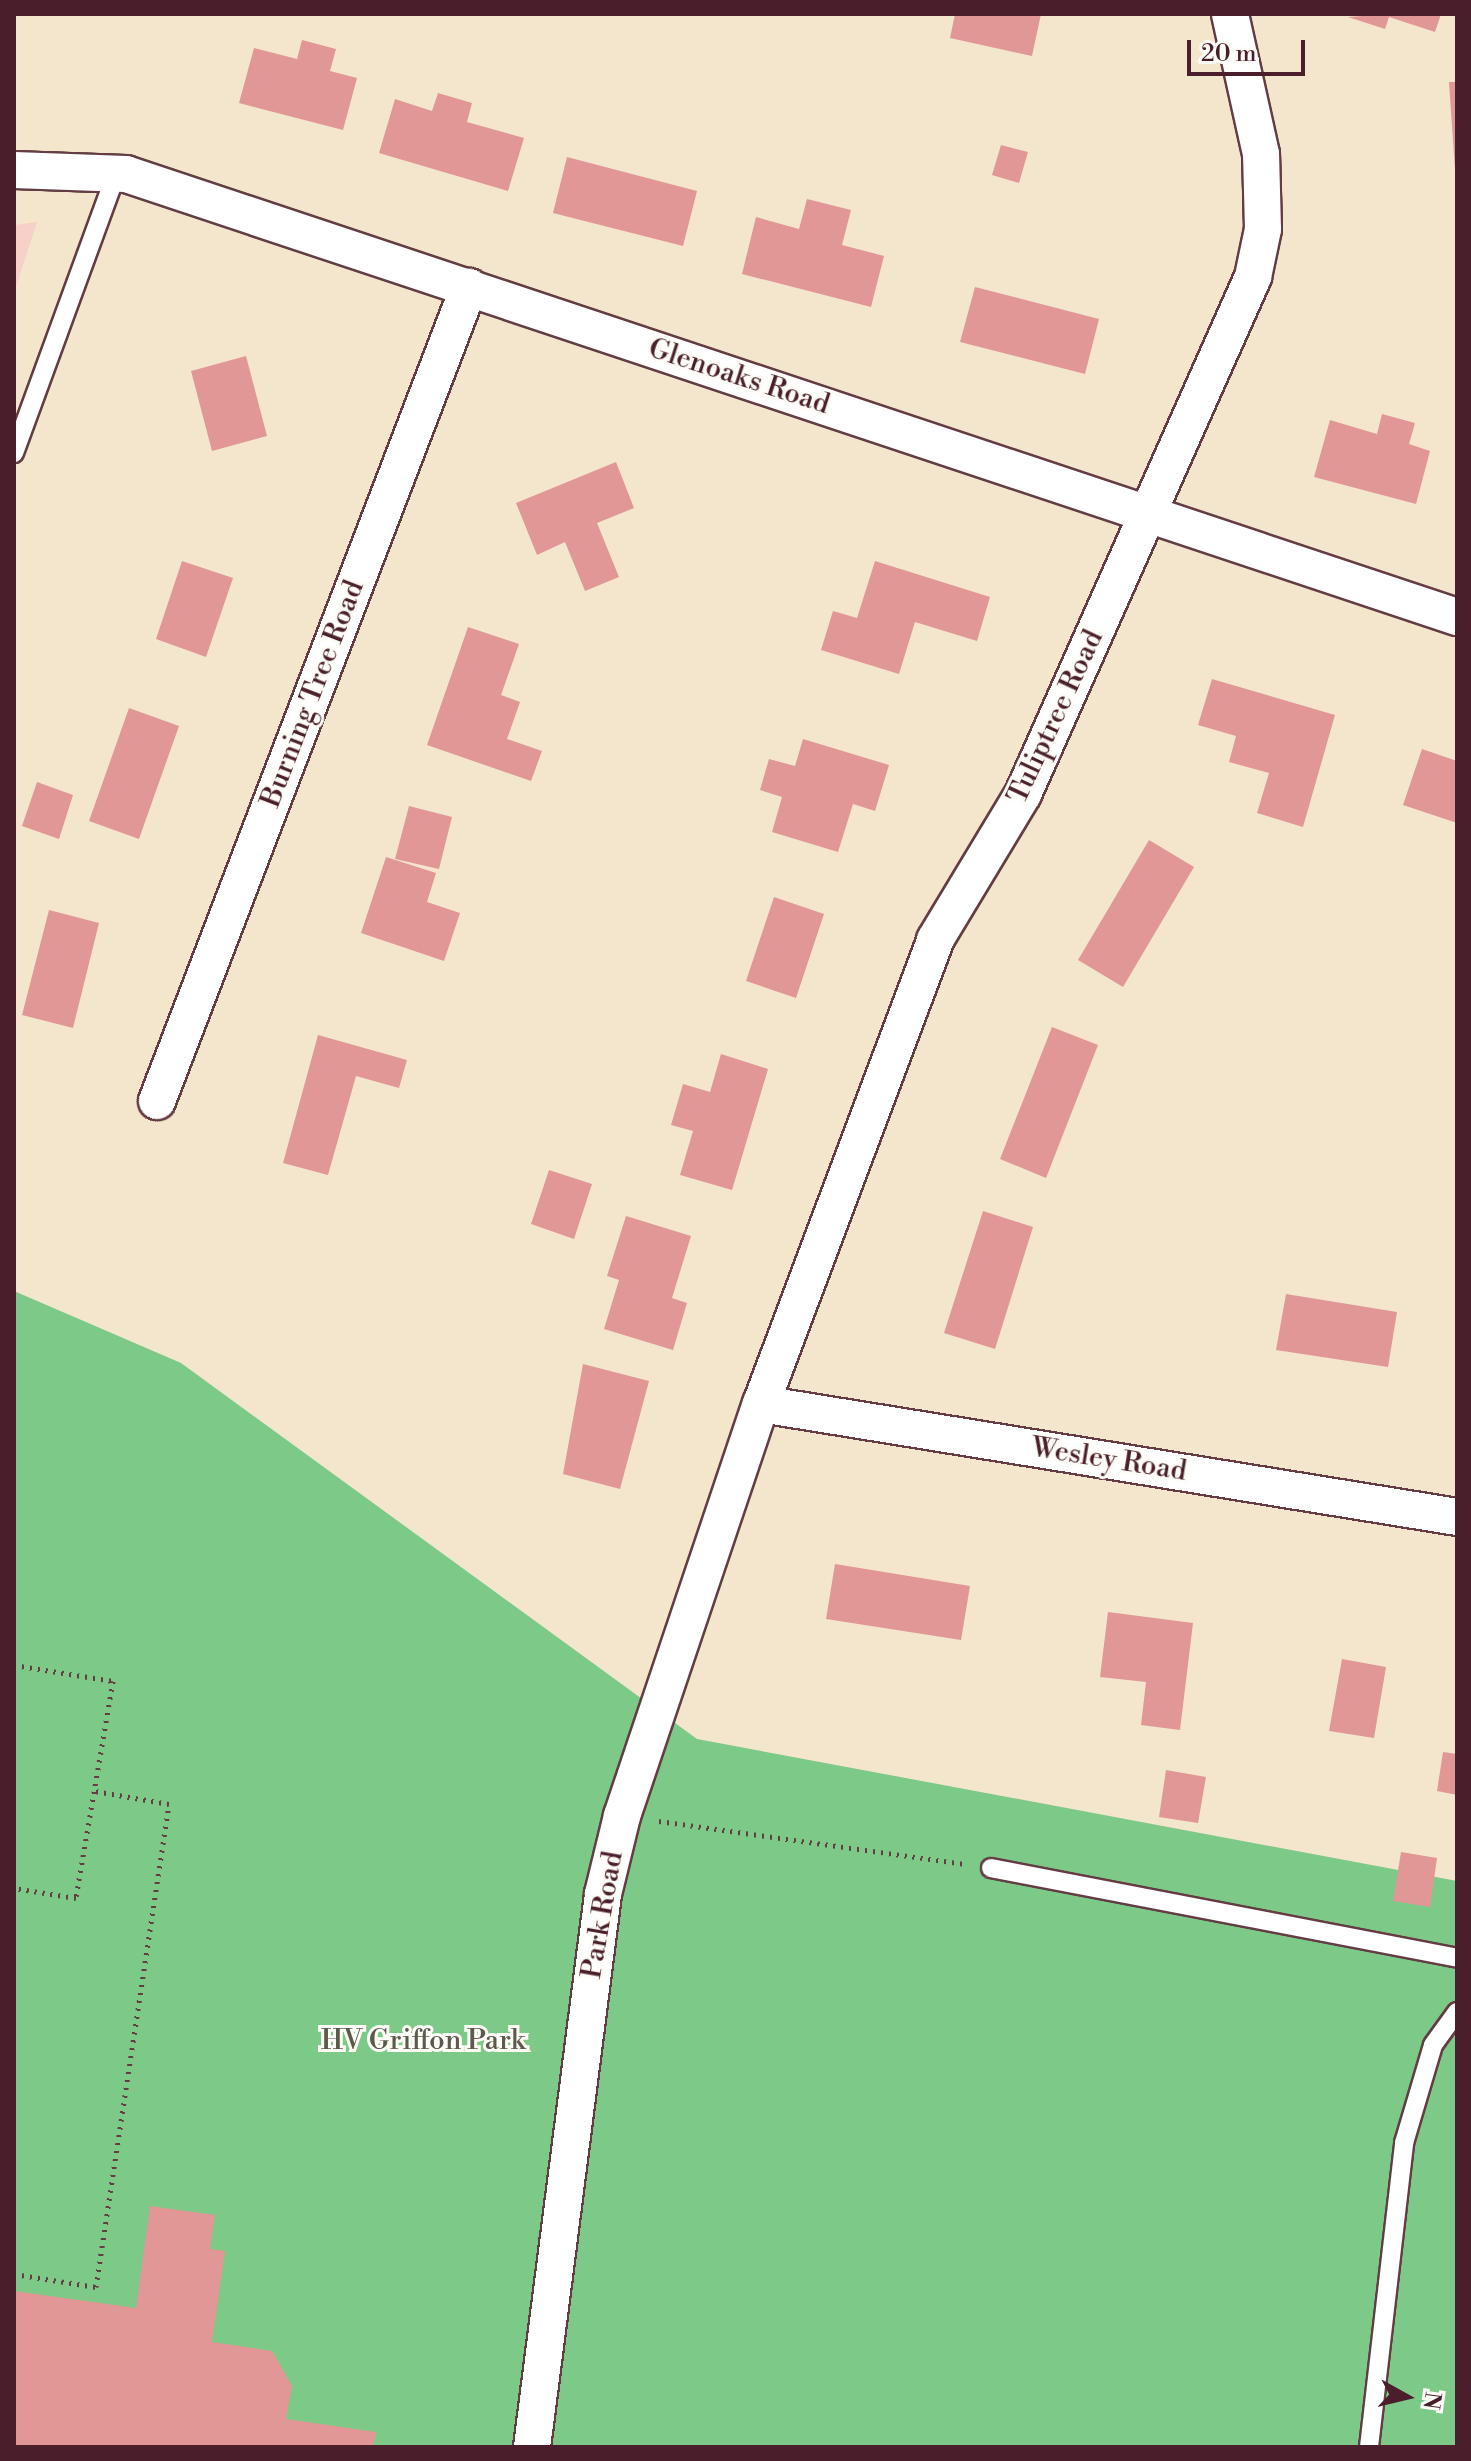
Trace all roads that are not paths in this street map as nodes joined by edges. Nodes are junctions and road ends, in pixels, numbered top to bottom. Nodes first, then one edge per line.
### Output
1 (1230, 14) edge
2 (14, 170) edge
3 (116, 174) junction
4 (469, 287) junction
5 (14, 453) edge
6 (1149, 514) junction
7 (1457, 617) edge
8 (157, 1101) dead end
9 (761, 1404) junction
10 (1457, 1517) edge
11 (991, 1868) road end
12 (1457, 1958) edge
13 (1457, 2012) edge
14 (538, 2446) edge
15 (1369, 2447) edge

1 - 6 street, Tuliptree Road
2 - 3 street, Glenoaks Road
3 - 4 street, Glenoaks Road
3 - 5 lane
4 - 6 street, Glenoaks Road
4 - 8 street, Burning Tree Road
6 - 7 street, Glenoaks Road
6 - 9 street, Tuliptree Road
9 - 10 street, Wesley Road
9 - 14 street, Park Road
11 - 12 lane
13 - 15 lane

